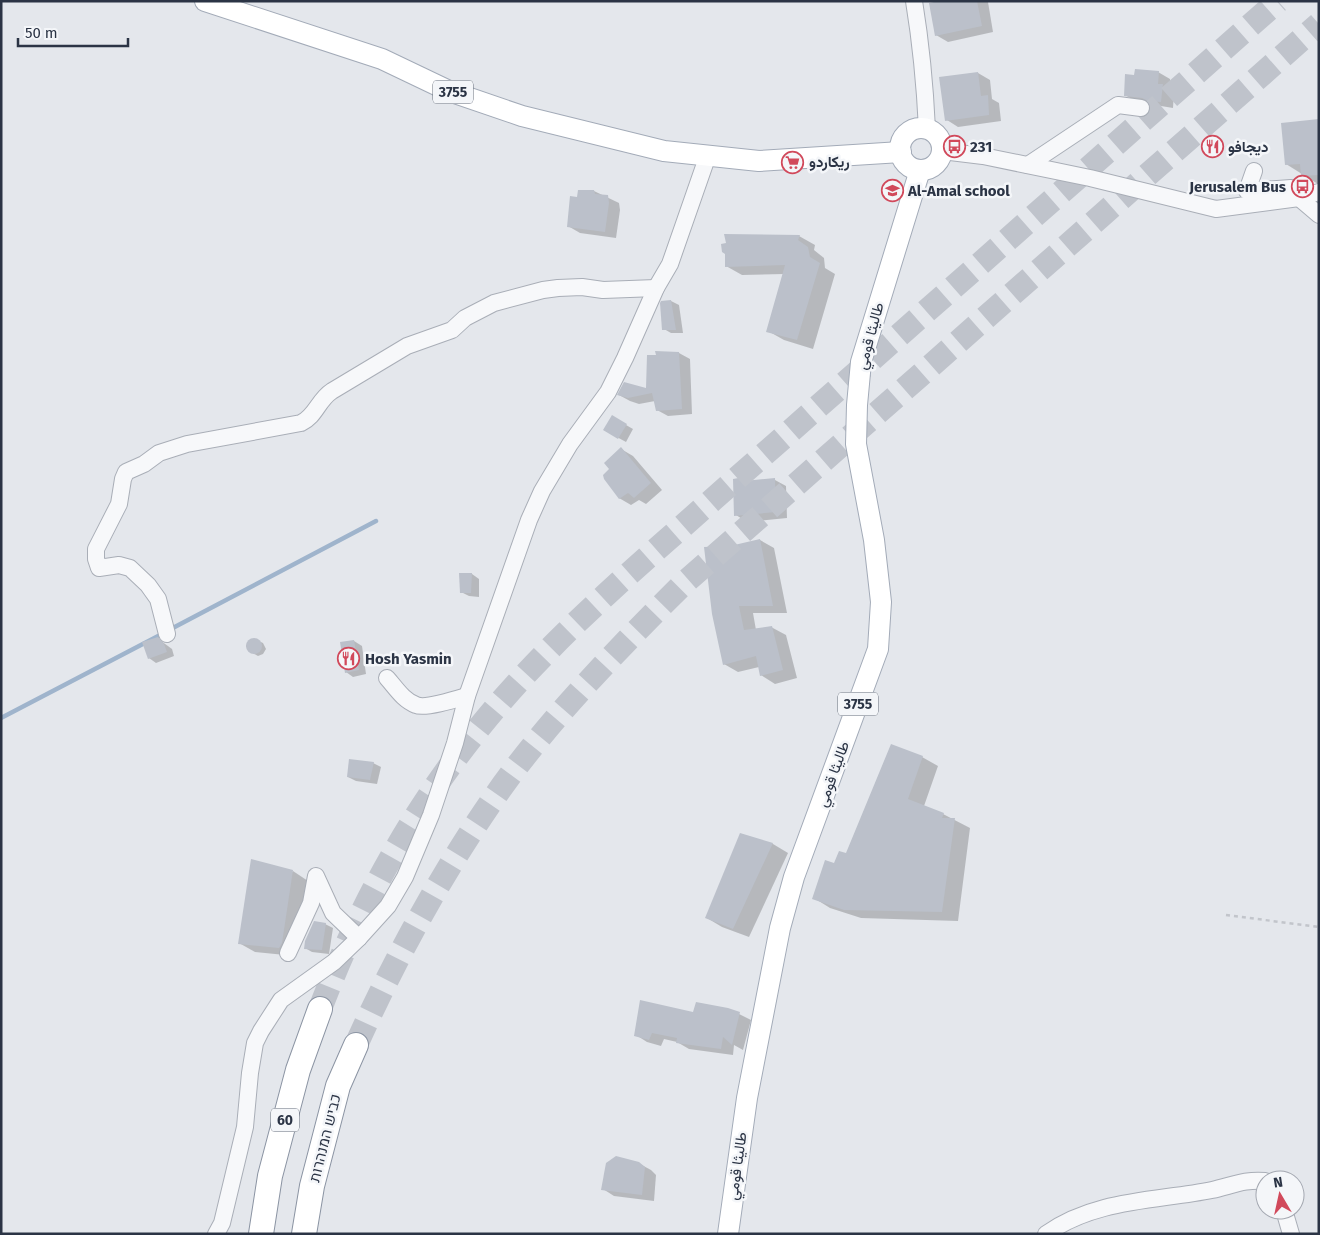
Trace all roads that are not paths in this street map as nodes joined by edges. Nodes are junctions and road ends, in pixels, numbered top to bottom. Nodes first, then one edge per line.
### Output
1 (205, 1) edge
2 (914, 1) edge
3 (1142, 108) dead end
4 (927, 129) junction
5 (942, 151) junction
6 (901, 152) junction
7 (708, 155) junction
8 (1028, 165) junction
9 (920, 170) junction
10 (1254, 170) dead end
11 (1319, 192) edge
12 (1299, 198) junction
13 (1319, 215) edge
14 (656, 288) junction
15 (167, 634) dead end
16 (387, 678) dead end
17 (468, 696) junction
18 (359, 938) junction
19 (288, 953) dead end
20 (320, 1009) tunnel mouth
21 (356, 1045) tunnel mouth
22 (1255, 1180) edge
23 (1287, 1220) edge
24 (216, 1234) edge
25 (261, 1234) edge
26 (304, 1234) edge
27 (728, 1234) edge
28 (1046, 1234) edge
29 (1291, 1234) edge

1 - 7 main road, 3755
2 - 4 street
3 - 8 street
4 - 5 main road
4 - 6 main road
5 - 8 street
5 - 9 main road
6 - 7 main road, 3755
6 - 9 main road
7 - 14 street
8 - 12 street
9 - 27 main road, طاليثا قومي / 3755
10 - 12 street
11 - 12 street
12 - 13 street
14 - 15 street
14 - 17 street
16 - 17 street
17 - 18 street
18 - 19 street
18 - 24 street
20 - 25 highway, 60
21 - 26 highway, כביש המנהרות
22 - 28 street
23 - 29 street

